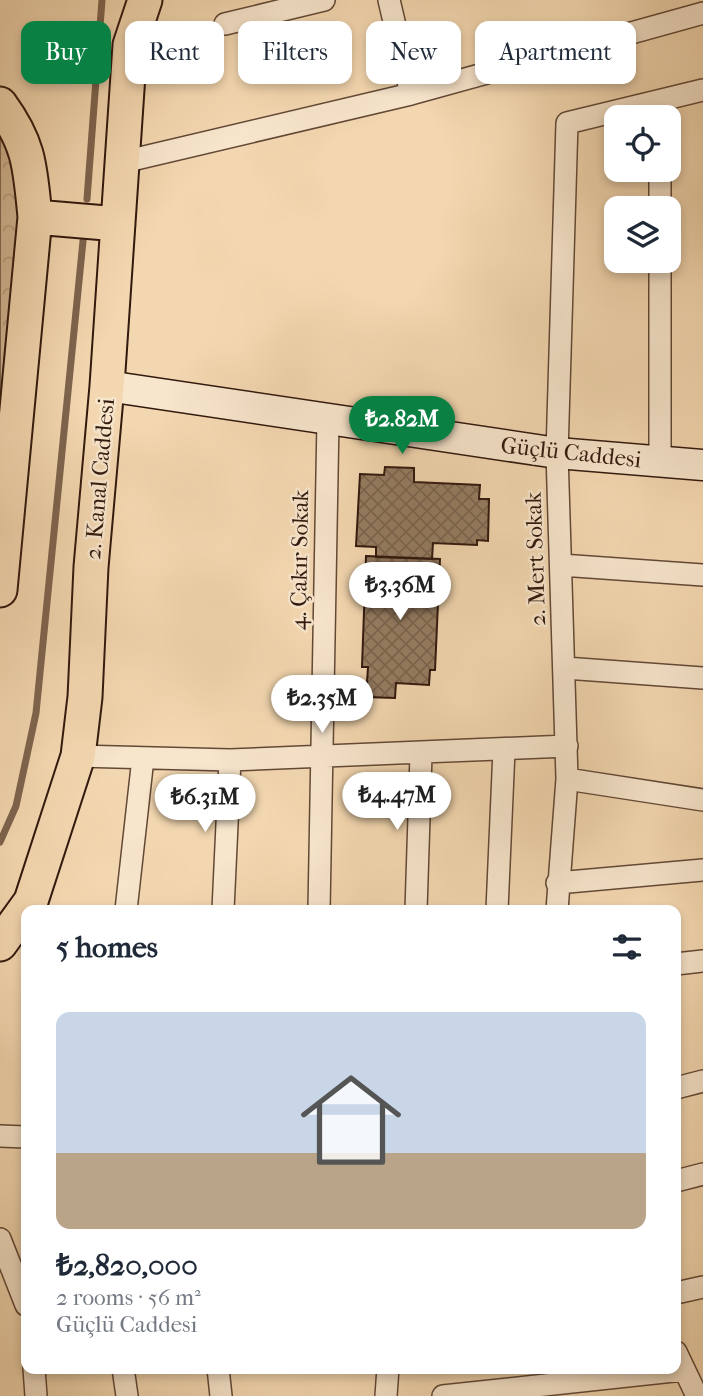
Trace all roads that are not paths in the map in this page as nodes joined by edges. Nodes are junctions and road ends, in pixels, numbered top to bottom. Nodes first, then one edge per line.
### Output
1 (145, 0) edge
2 (324, 0) edge
3 (389, 0) edge
4 (703, 13) edge
5 (225, 24) dead end
6 (703, 90) edge
7 (411, 94) junction
8 (0, 104) edge
9 (669, 105) edge
10 (604, 117) edge
11 (123, 162) junction
12 (35, 217) junction
13 (118, 224) junction
14 (660, 273) edge
15 (107, 386) junction
16 (328, 420) junction
17 (557, 453) junction
18 (660, 461) junction
19 (703, 464) edge
20 (561, 565) junction
21 (703, 575) edge
22 (0, 590) edge
23 (565, 668) junction
24 (703, 678) edge
25 (567, 746) junction
26 (504, 750) junction
27 (421, 755) junction
28 (78, 756) junction
29 (322, 756) junction
30 (143, 758) junction
31 (230, 760) junction
32 (567, 779) junction
33 (703, 800) edge
34 (703, 870) edge
35 (557, 883) junction
36 (28, 905) edge
37 (127, 905) edge
38 (223, 905) edge
39 (319, 905) edge
40 (416, 905) edge
41 (497, 905) edge
42 (557, 905) edge
43 (21, 915) edge
44 (0, 944) edge
45 (703, 961) edge
46 (681, 963) edge
47 (703, 1081) edge
48 (681, 1086) edge
49 (0, 1136) edge
50 (21, 1137) edge
51 (703, 1174) edge
52 (681, 1180) edge
53 (0, 1239) edge
54 (703, 1287) edge
55 (21, 1292) edge
56 (681, 1292) edge
57 (681, 1365) edge
58 (34, 1374) edge
59 (124, 1374) edge
60 (219, 1374) edge
61 (388, 1374) edge
62 (591, 1374) edge
63 (36, 1396) edge
64 (127, 1396) edge
65 (221, 1396) edge
66 (386, 1396) edge
67 (443, 1396) edge
68 (696, 1396) edge

1 - 11 main road, 2. Kanal Caddesi
2 - 5 street
3 - 7 street
4 - 7 street
6 - 9 street
7 - 11 street
8 - 12 main road
10 - 17 street, 2. Mert Sokak
11 - 13 main road, 2. Kanal Caddesi
12 - 13 main road
12 - 22 main road
13 - 15 main road, 2. Kanal Caddesi
14 - 18 street
15 - 16 main road, Güçlü Caddesi
15 - 28 main road, 2. Kanal Caddesi
16 - 17 main road, Güçlü Caddesi
16 - 29 street, 4. Çakır Sokak
17 - 18 main road, Güçlü Caddesi
17 - 20 street, 2. Mert Sokak
18 - 19 main road, Güçlü Caddesi
20 - 21 street
20 - 23 street, 2. Mert Sokak
23 - 24 street
23 - 25 street, 2. Mert Sokak
25 - 26 street
25 - 32 street, 2. Mert Sokak
26 - 27 street
26 - 41 street
27 - 29 street
27 - 40 street
28 - 30 street
28 - 36 main road, 2. Kanal Caddesi
29 - 31 street
29 - 39 street, 4. Çakır Sokak
30 - 31 street
30 - 37 street
31 - 38 street
32 - 33 street
32 - 35 street, 2. Mert Sokak
34 - 35 street
35 - 42 street, 2. Mert Sokak
43 - 44 main road, 2. Kanal Caddesi
45 - 46 street
47 - 48 street
49 - 50 street
51 - 52 street
53 - 55 street
54 - 56 street
57 - 68 street
58 - 63 street
59 - 64 street
60 - 65 street
61 - 66 street
62 - 67 street

